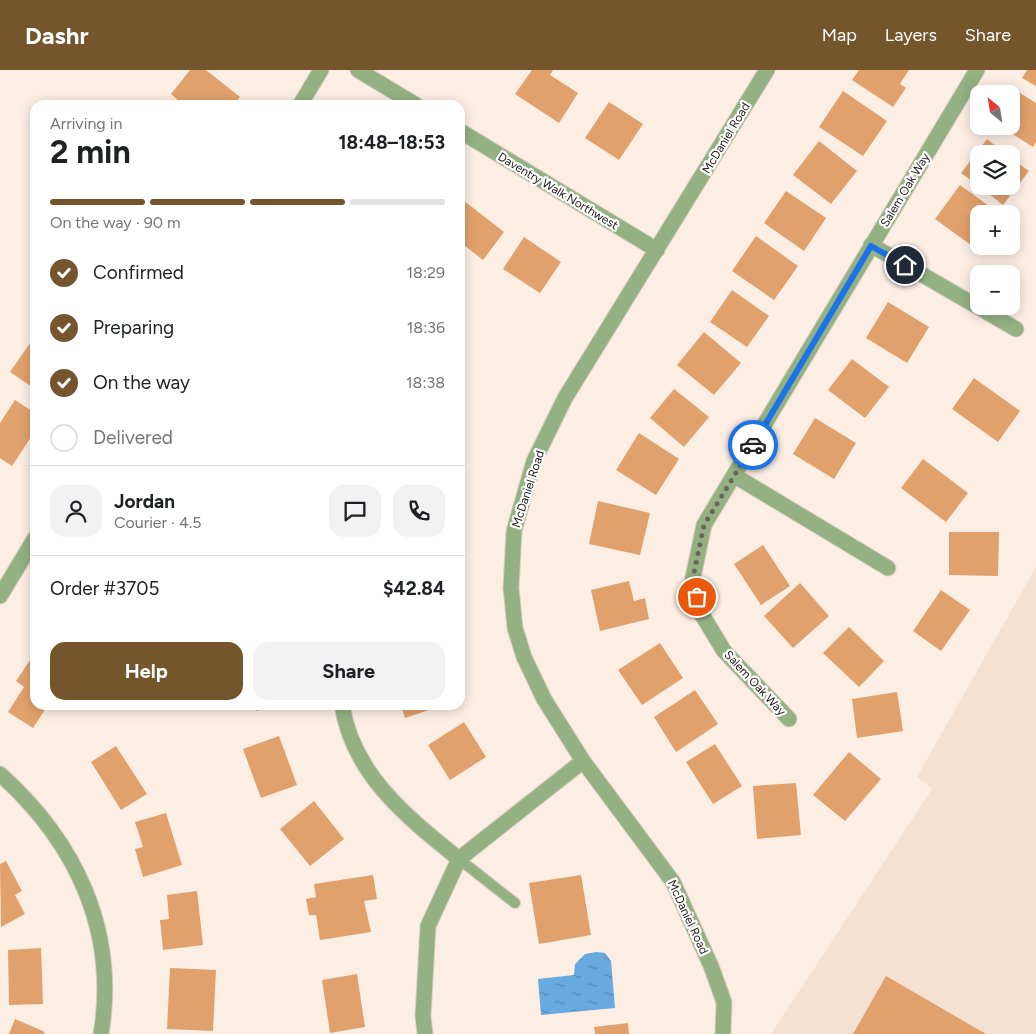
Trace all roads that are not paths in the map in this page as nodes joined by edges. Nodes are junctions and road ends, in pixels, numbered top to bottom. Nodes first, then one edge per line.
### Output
1 (321, 70) edge
2 (358, 70) edge
3 (767, 70) edge
4 (977, 70) edge
5 (303, 100) edge
6 (408, 100) edge
7 (465, 134) edge
8 (871, 246) junction
9 (657, 250) junction
10 (1016, 329) dead end
11 (734, 476) junction
12 (30, 546) edge
13 (888, 568) dead end
14 (0, 596) edge
15 (343, 710) edge
16 (789, 719) dead end
17 (584, 761) junction
18 (0, 774) edge
19 (459, 859) junction
20 (515, 903) dead end
21 (101, 1034) edge
22 (425, 1034) edge
23 (723, 1034) edge

1 - 5 street
2 - 6 street
3 - 9 street, McDaniel Road
4 - 8 street, Salem Oak Way
7 - 9 street, Daventry Walk Northwest
8 - 10 street
8 - 11 street, Salem Oak Way
9 - 17 street, McDaniel Road
11 - 13 street
11 - 16 street, Salem Oak Way
12 - 14 street
15 - 19 street
17 - 19 street
17 - 23 street, McDaniel Road
18 - 21 street
19 - 20 lane
19 - 22 street

